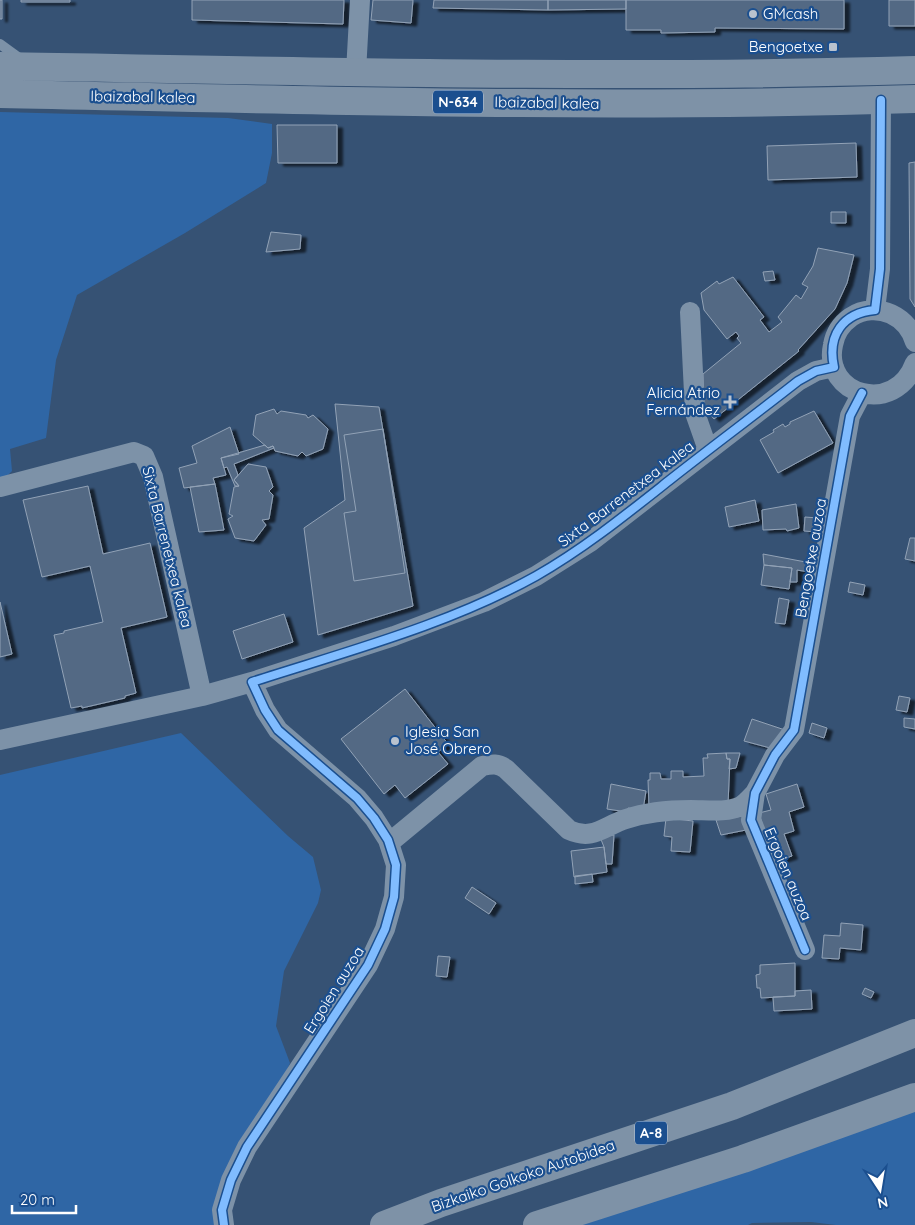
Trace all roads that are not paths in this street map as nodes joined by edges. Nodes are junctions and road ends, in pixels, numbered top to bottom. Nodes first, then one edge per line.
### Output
1 (360, 0) edge
2 (0, 44) edge
3 (0, 66) edge
4 (32, 66) junction
5 (915, 70) edge
6 (356, 72) junction
7 (0, 94) edge
8 (915, 99) edge
9 (881, 100) junction
10 (875, 310) junction
11 (690, 312) dead end
12 (915, 342) edge
13 (915, 363) edge
14 (834, 367) junction
15 (862, 393) junction
16 (708, 450) junction
17 (0, 487) edge
18 (252, 682) junction
19 (202, 696) junction
20 (794, 730) joint
21 (0, 740) edge
22 (755, 793) junction
23 (389, 843) junction
24 (805, 950) dead end
25 (915, 1033) edge
26 (915, 1097) edge
27 (224, 1225) edge
28 (384, 1225) edge
29 (537, 1225) edge

1 - 6 street
2 - 4 lane
3 - 4 highway, Ibaizabal kalea / N-634
4 - 6 highway, Ibaizabal kalea / N-634
5 - 6 highway, Ibaizabal kalea / N-634
7 - 9 highway, Ibaizabal kalea / N-634
8 - 9 highway, Ibaizabal kalea / N-634
9 - 10 street
10 - 12 street
10 - 14 street
11 - 16 street
13 - 15 street
14 - 15 street
14 - 16 street, Sixta Barrenetxea kalea
15 - 20 street, Bengoetxe auzoa
16 - 18 street, Sixta Barrenetxea kalea
17 - 19 street, Sixta Barrenetxea kalea
18 - 19 street, Sixta Barrenetxea kalea
18 - 23 street, Ergoien auzoa
19 - 21 street, Sixta Barrenetxea kalea
20 - 22 street, Ergoien auzoa
22 - 23 street, Ergoien auzoa
22 - 24 street, Ergoien auzoa
23 - 27 street, Ergoien auzoa
25 - 28 highway, Bizkaiko Golkoko Autobidea / A-8
26 - 29 highway

